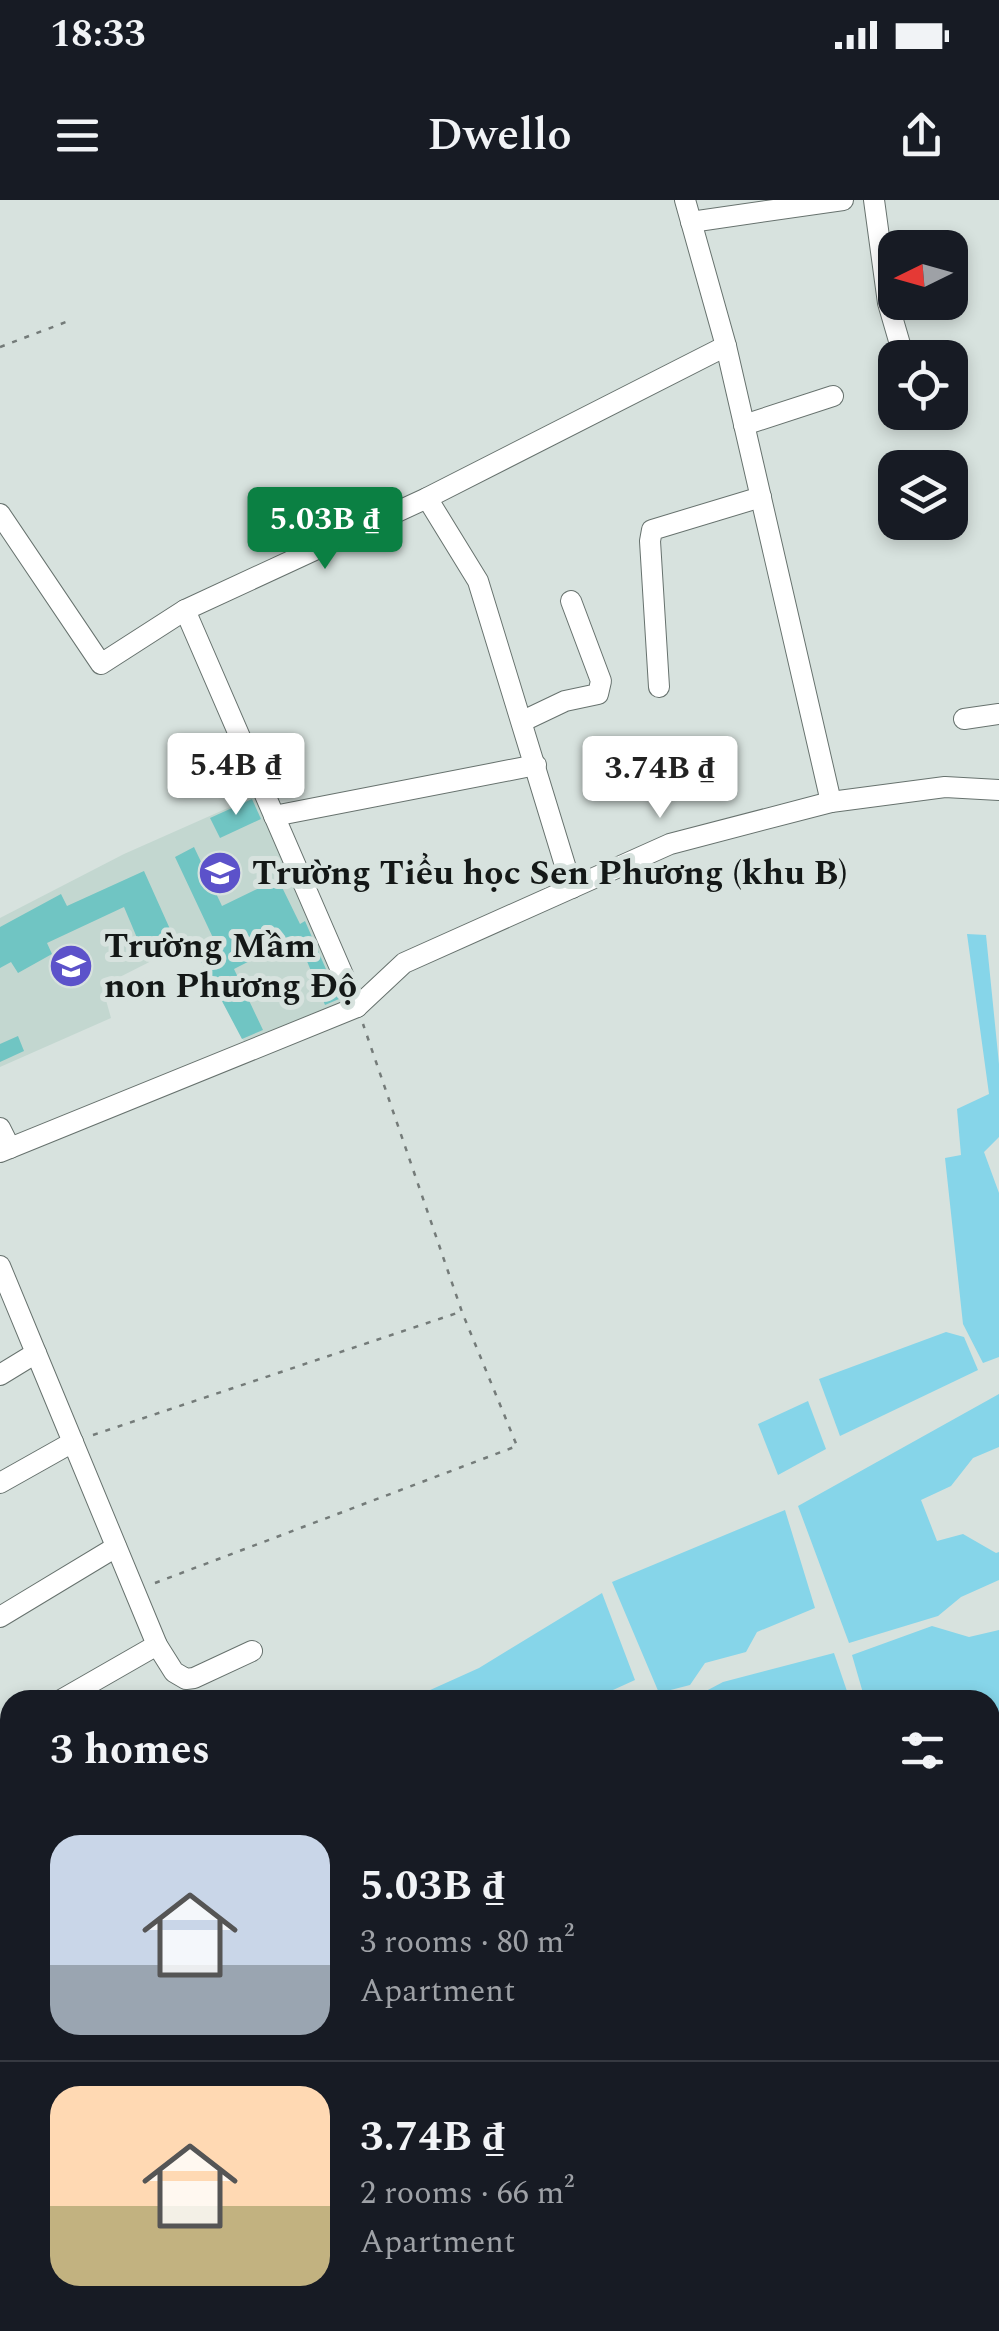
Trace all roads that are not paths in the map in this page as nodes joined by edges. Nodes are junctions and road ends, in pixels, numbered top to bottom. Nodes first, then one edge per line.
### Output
1 (685, 200) edge
2 (843, 200) edge
3 (874, 200) edge
4 (691, 222) junction
5 (899, 340) edge
6 (726, 346) junction
7 (833, 396) dead end
8 (744, 425) junction
9 (427, 498) junction
10 (761, 498) junction
11 (0, 514) edge
12 (572, 600) dead end
13 (185, 610) junction
14 (659, 687) dead end
15 (999, 714) edge
16 (964, 719) dead end
17 (523, 721) junction
18 (536, 765) junction
19 (999, 790) edge
20 (831, 802) junction
21 (274, 816) junction
22 (572, 888) junction
23 (357, 1007) junction
24 (0, 1128) edge
25 (5, 1150) edge
26 (0, 1266) edge
27 (36, 1353) junction
28 (0, 1376) edge
29 (73, 1442) junction
30 (0, 1482) edge
31 (116, 1547) junction
32 (0, 1618) edge
33 (157, 1644) junction
34 (252, 1651) dead end
35 (78, 1690) edge

1 - 4 street
2 - 4 street
3 - 5 street
4 - 6 street
6 - 8 street
6 - 9 street
7 - 8 street
8 - 10 street
9 - 13 street
9 - 17 street
10 - 14 street
10 - 20 street
11 - 13 street
12 - 17 street
13 - 21 street
15 - 16 street
17 - 18 street
18 - 21 street
18 - 22 street
19 - 20 street
20 - 22 street
21 - 23 street
22 - 23 street
23 - 25 street
24 - 25 street
26 - 27 street
27 - 28 street
27 - 29 street
29 - 30 street
29 - 31 street
31 - 32 street
31 - 33 street
33 - 34 street
33 - 35 street

